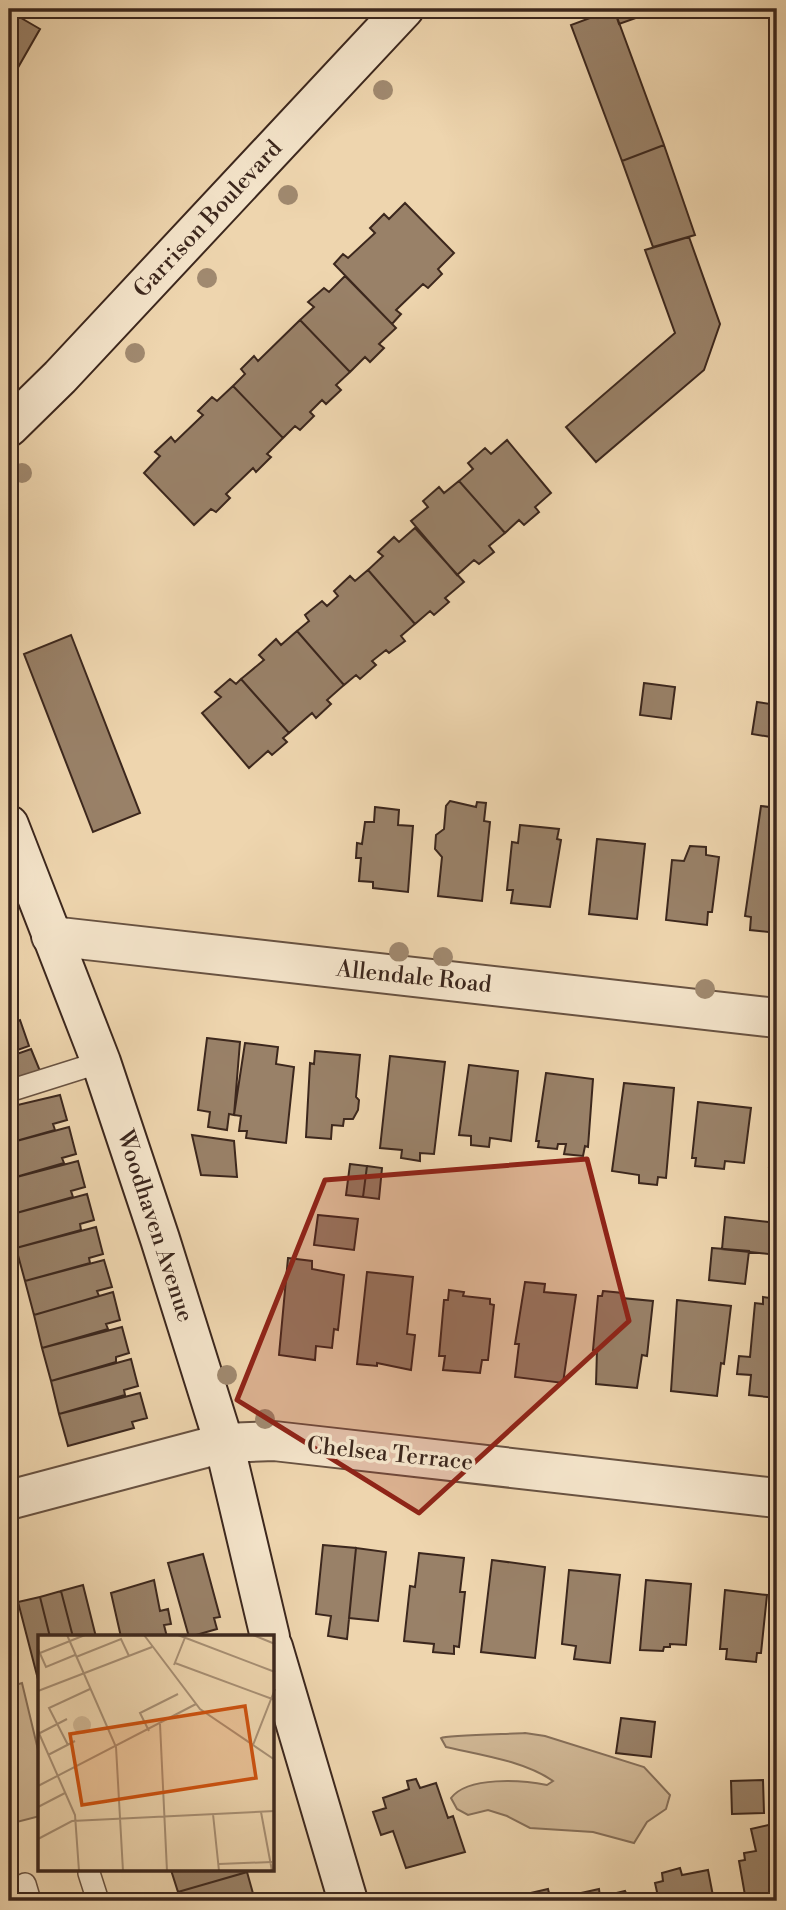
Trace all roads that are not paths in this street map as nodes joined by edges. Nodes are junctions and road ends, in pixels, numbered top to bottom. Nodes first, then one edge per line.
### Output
1 (404, 9) edge
2 (9, 427) edge
3 (9, 825) edge
4 (51, 936) junction
5 (777, 1018) edge
6 (101, 1062) junction
7 (9, 1091) edge
8 (224, 1443) junction
9 (777, 1498) edge
10 (9, 1500) edge
11 (271, 1635) edge
12 (275, 1654) edge
13 (89, 1872) dead end
14 (98, 1901) edge
15 (348, 1901) edge

1 - 2 street, Garrison Boulevard
3 - 4 street, Woodhaven Avenue
4 - 5 street, Allendale Road
4 - 6 street, Woodhaven Avenue
6 - 7 lane
6 - 8 street, Woodhaven Avenue
8 - 9 street, Chelsea Terrace
8 - 10 street, Chelsea Terrace
8 - 11 street, Woodhaven Avenue
12 - 15 street
13 - 14 lane

